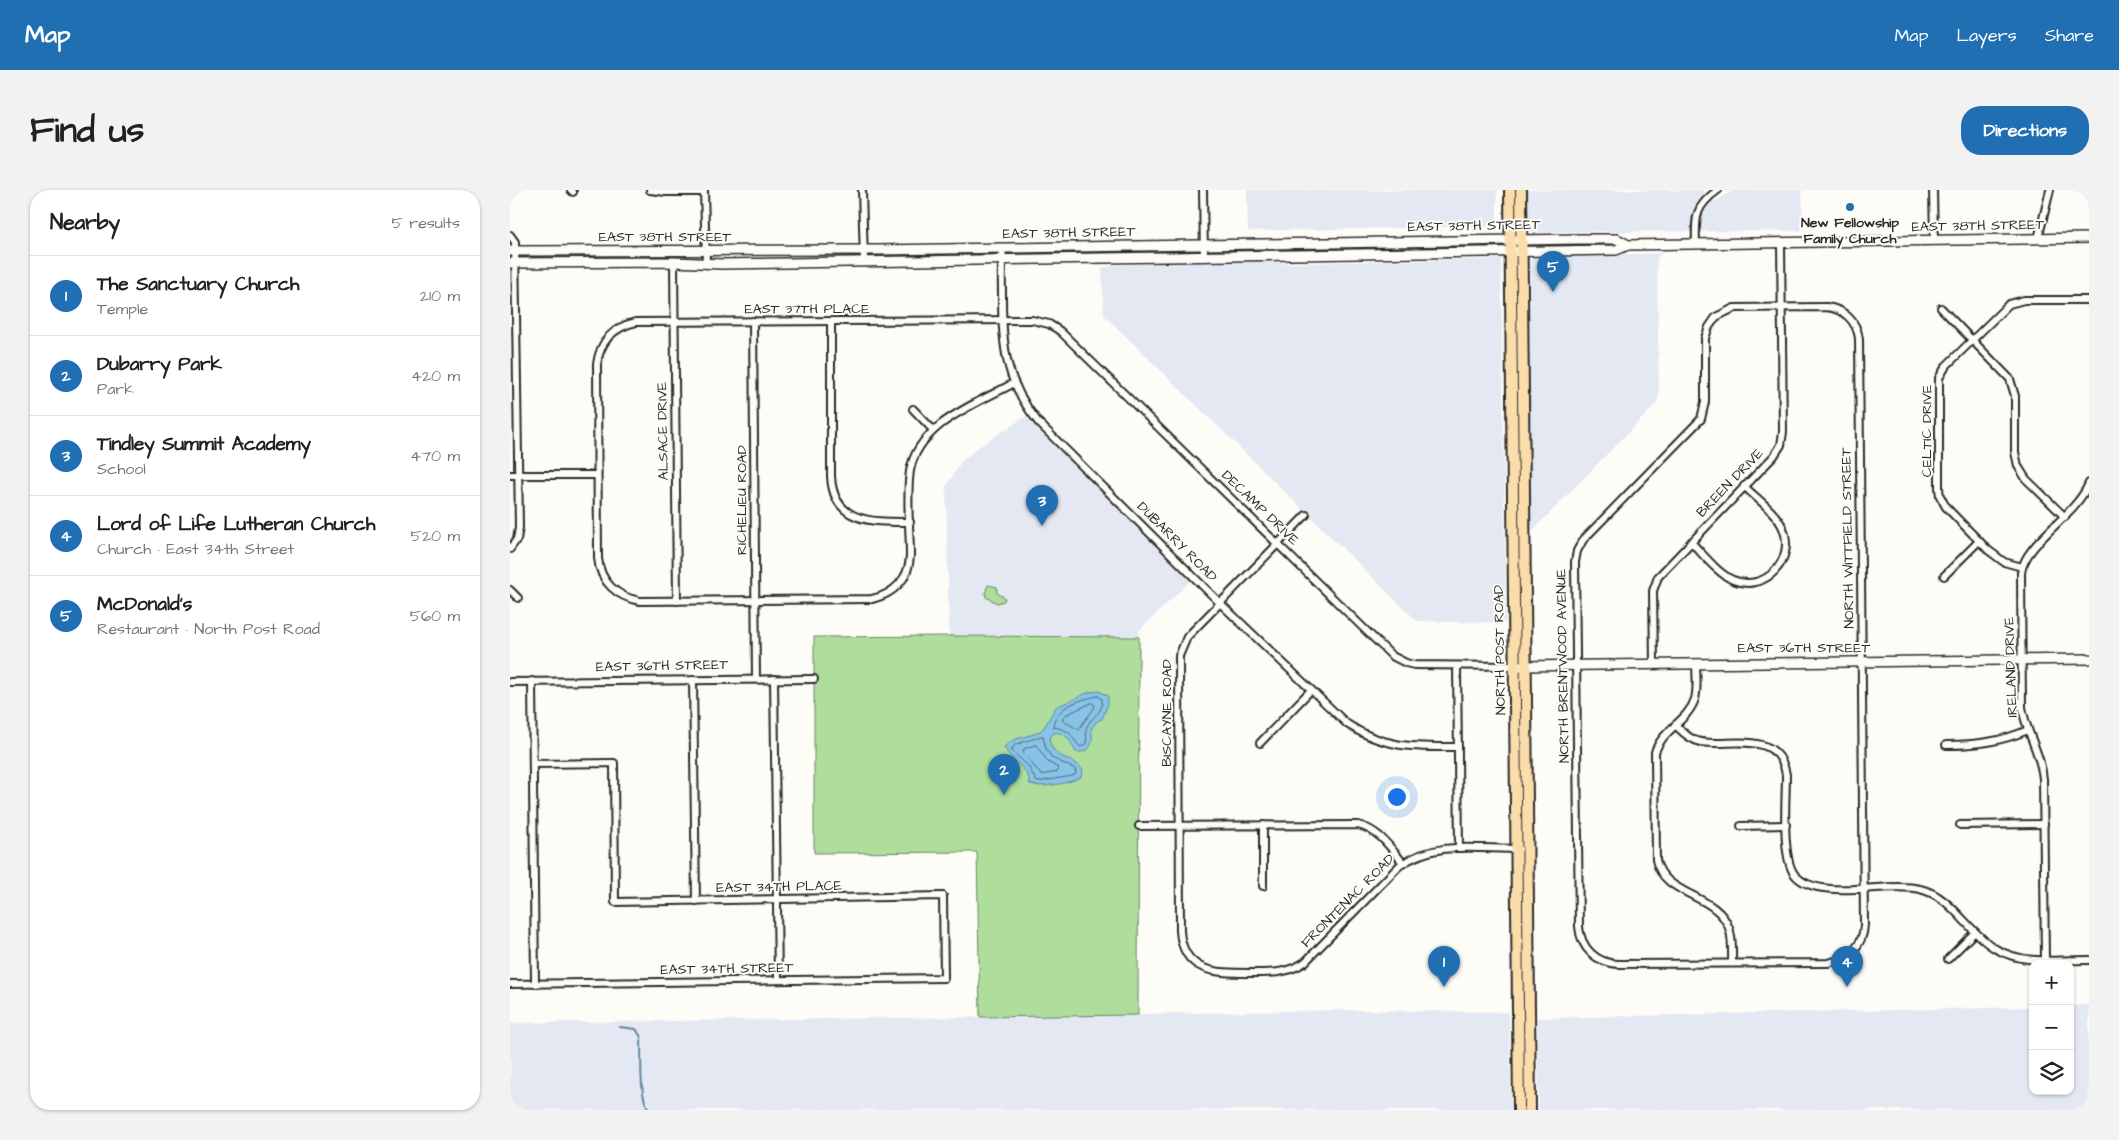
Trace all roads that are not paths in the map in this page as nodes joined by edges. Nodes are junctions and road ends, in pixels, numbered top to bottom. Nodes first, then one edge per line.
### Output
1 (650, 190) edge
2 (862, 190) edge
3 (1203, 190) edge
4 (1510, 190) edge
5 (1521, 190) edge
6 (1718, 190) edge
7 (1933, 190) edge
8 (2050, 190) edge
9 (704, 191) edge
10 (510, 235) edge
11 (2089, 238) edge
12 (2038, 239) junction
13 (1510, 240) junction
14 (1522, 240) junction
15 (1934, 240) junction
16 (1204, 244) junction
17 (1696, 244) junction
18 (1781, 244) junction
19 (1628, 245) junction
20 (1003, 248) junction
21 (864, 250) junction
22 (513, 251) edge
23 (705, 251) junction
24 (1522, 251) junction
25 (1511, 252) junction
26 (1204, 256) junction
27 (1002, 259) junction
28 (674, 262) junction
29 (864, 262) junction
30 (513, 263) edge
31 (706, 263) junction
32 (2089, 300) edge
33 (1782, 308) junction
34 (1941, 308) dead end
35 (513, 318) edge
36 (1002, 320) junction
37 (753, 321) junction
38 (831, 321) junction
39 (675, 322) junction
40 (1972, 340) junction
41 (1014, 383) junction
42 (514, 398) edge
43 (913, 409) dead end
44 (933, 430) junction
45 (510, 475) edge
46 (518, 475) junction
47 (597, 475) junction
48 (2089, 483) edge
49 (1744, 486) junction
50 (1306, 515) dead end
51 (2065, 517) junction
52 (910, 522) junction
53 (1979, 540) junction
54 (1691, 542) junction
55 (1277, 544) junction
56 (510, 548) edge
57 (2022, 567) junction
58 (1944, 576) dead end
59 (510, 590) edge
60 (518, 598) dead end
61 (755, 600) junction
62 (677, 601) junction
63 (1220, 603) junction
64 (2089, 659) edge
65 (2022, 660) junction
66 (1862, 662) junction
67 (1654, 663) junction
68 (1696, 663) junction
69 (1576, 664) junction
70 (1457, 666) junction
71 (1520, 666) junction
72 (814, 678) dead end
73 (756, 679) junction
74 (774, 679) junction
75 (693, 680) junction
76 (532, 681) junction
77 (510, 682) edge
78 (1311, 690) junction
79 (1675, 725) junction
80 (2028, 730) junction
81 (1260, 743) dead end
82 (1946, 745) dead end
83 (1458, 747) junction
84 (533, 764) junction
85 (2044, 824) junction
86 (1180, 825) junction
87 (1263, 825) junction
88 (1960, 825) dead end
89 (1139, 826) dead end
90 (1741, 826) dead end
91 (1786, 826) junction
92 (1458, 848) junction
93 (1516, 849) junction
94 (1528, 849) junction
95 (1403, 863) junction
96 (1263, 886) dead end
97 (1864, 888) junction
98 (777, 899) junction
99 (696, 901) junction
100 (1975, 932) junction
101 (1191, 959) joint
102 (1948, 959) dead end
103 (2045, 960) joint
104 (2074, 960) edge
105 (2089, 960) edge
106 (1732, 963) junction
107 (944, 978) joint
108 (778, 980) junction
109 (510, 984) edge
110 (536, 984) junction
111 (1519, 1110) edge
112 (1530, 1110) edge

1 - 9 street
2 - 21 street
3 - 16 street
4 - 13 main road, NORTH POST ROAD
5 - 14 main road, NORTH POST ROAD
6 - 17 street
7 - 15 street
8 - 12 street
9 - 23 street
10 - 22 street
11 - 12 main road, EAST 38TH STREET
12 - 15 main road, EAST 38TH STREET
13 - 14 main road, EAST 38TH STREET
13 - 16 main road, EAST 38TH STREET
13 - 25 main road, NORTH POST ROAD
14 - 19 main road, EAST 38TH STREET
14 - 24 main road, NORTH POST ROAD
15 - 18 main road, EAST 38TH STREET
16 - 20 main road, EAST 38TH STREET
16 - 26 street
17 - 18 main road, EAST 38TH STREET
17 - 19 main road, EAST 38TH STREET
18 - 33 street, BREEN DRIVE
19 - 24 main road, EAST 38TH STREET
20 - 21 main road, EAST 38TH STREET
20 - 27 street, DUBARRY ROAD
21 - 23 main road, EAST 38TH STREET
21 - 29 street
22 - 23 main road, EAST 38TH STREET
22 - 30 street
23 - 31 street
24 - 25 main road, EAST 38TH STREET
24 - 71 main road, NORTH POST ROAD
25 - 26 main road, EAST 38TH STREET
25 - 71 main road, NORTH POST ROAD
26 - 27 main road, EAST 38TH STREET
27 - 29 main road, EAST 38TH STREET
27 - 36 street, DUBARRY ROAD
28 - 30 main road, EAST 38TH STREET
28 - 31 main road, EAST 38TH STREET
28 - 39 street, ALSACE DRIVE
29 - 31 main road, EAST 38TH STREET
30 - 35 street
32 - 40 street, CELTIC DRIVE
33 - 49 street, BREEN DRIVE
33 - 66 street, NORTH WITTFIELD STREET
33 - 69 street, NORTH BRENTWOOD AVENUE
34 - 40 street
35 - 42 street
36 - 38 street, EAST 37TH PLACE
36 - 41 street, DUBARRY ROAD
36 - 55 street, DECAMP DRIVE
37 - 38 street, EAST 37TH PLACE
37 - 39 street, EAST 37TH PLACE
37 - 61 street, RICHELIEU ROAD
38 - 52 street
39 - 47 street, EAST 37TH PLACE
39 - 62 street, ALSACE DRIVE
40 - 51 street
40 - 53 street, CELTIC DRIVE
41 - 44 street
41 - 63 street, DUBARRY ROAD
42 - 46 street
43 - 44 street
44 - 52 street
45 - 46 street
46 - 47 street
46 - 56 street
47 - 62 street
48 - 51 street
49 - 54 street, BREEN DRIVE
49 - 54 street
50 - 55 street, BISCAYNE ROAD
51 - 57 street
52 - 61 street
53 - 57 street, CELTIC DRIVE
53 - 58 street
54 - 67 street, BREEN DRIVE
55 - 63 street, BISCAYNE ROAD
55 - 70 street, DECAMP DRIVE
57 - 65 street, IRELAND DRIVE
59 - 60 street
61 - 62 street
61 - 73 street, RICHELIEU ROAD
63 - 78 street, DUBARRY ROAD
63 - 86 street, BISCAYNE ROAD
64 - 65 main road, EAST 36TH STREET
65 - 66 main road, EAST 36TH STREET
65 - 80 street, IRELAND DRIVE
66 - 68 main road, EAST 36TH STREET
66 - 97 street, NORTH WITTFIELD STREET
67 - 68 main road, EAST 36TH STREET
67 - 69 main road, EAST 36TH STREET
68 - 79 street
69 - 71 main road, EAST 36TH STREET
69 - 106 street, NORTH BRENTWOOD AVENUE
70 - 71 street, DECAMP DRIVE
70 - 83 street
71 - 93 main road, NORTH POST ROAD
71 - 94 main road, NORTH POST ROAD
72 - 74 street, EAST 36TH STREET
73 - 74 street, EAST 36TH STREET
73 - 75 street, EAST 36TH STREET
74 - 98 street
75 - 76 street, EAST 36TH STREET
75 - 99 street
76 - 77 street, EAST 36TH STREET
76 - 84 street
78 - 81 street
78 - 83 street, DUBARRY ROAD
79 - 91 street
79 - 106 street
80 - 82 street
80 - 85 street, IRELAND DRIVE
83 - 92 street
84 - 99 street, EAST 34TH PLACE
84 - 110 street
85 - 88 street
85 - 103 street, IRELAND DRIVE
86 - 87 street
86 - 89 street
86 - 101 street, BISCAYNE ROAD
87 - 95 street
87 - 96 street
90 - 91 street
91 - 97 street
92 - 93 street, FRONTENAC ROAD
92 - 95 street, FRONTENAC ROAD
93 - 94 street, FRONTENAC ROAD
93 - 111 main road, NORTH POST ROAD
94 - 112 main road, NORTH POST ROAD
95 - 101 street, FRONTENAC ROAD
97 - 100 street
97 - 106 street, NORTH WITTFIELD STREET
98 - 99 street, EAST 34TH PLACE
98 - 107 street, EAST 34TH PLACE
98 - 108 street
100 - 102 street
100 - 103 street
104 - 105 street
107 - 108 street, EAST 34TH STREET
108 - 110 street, EAST 34TH STREET
109 - 110 street, EAST 34TH STREET

